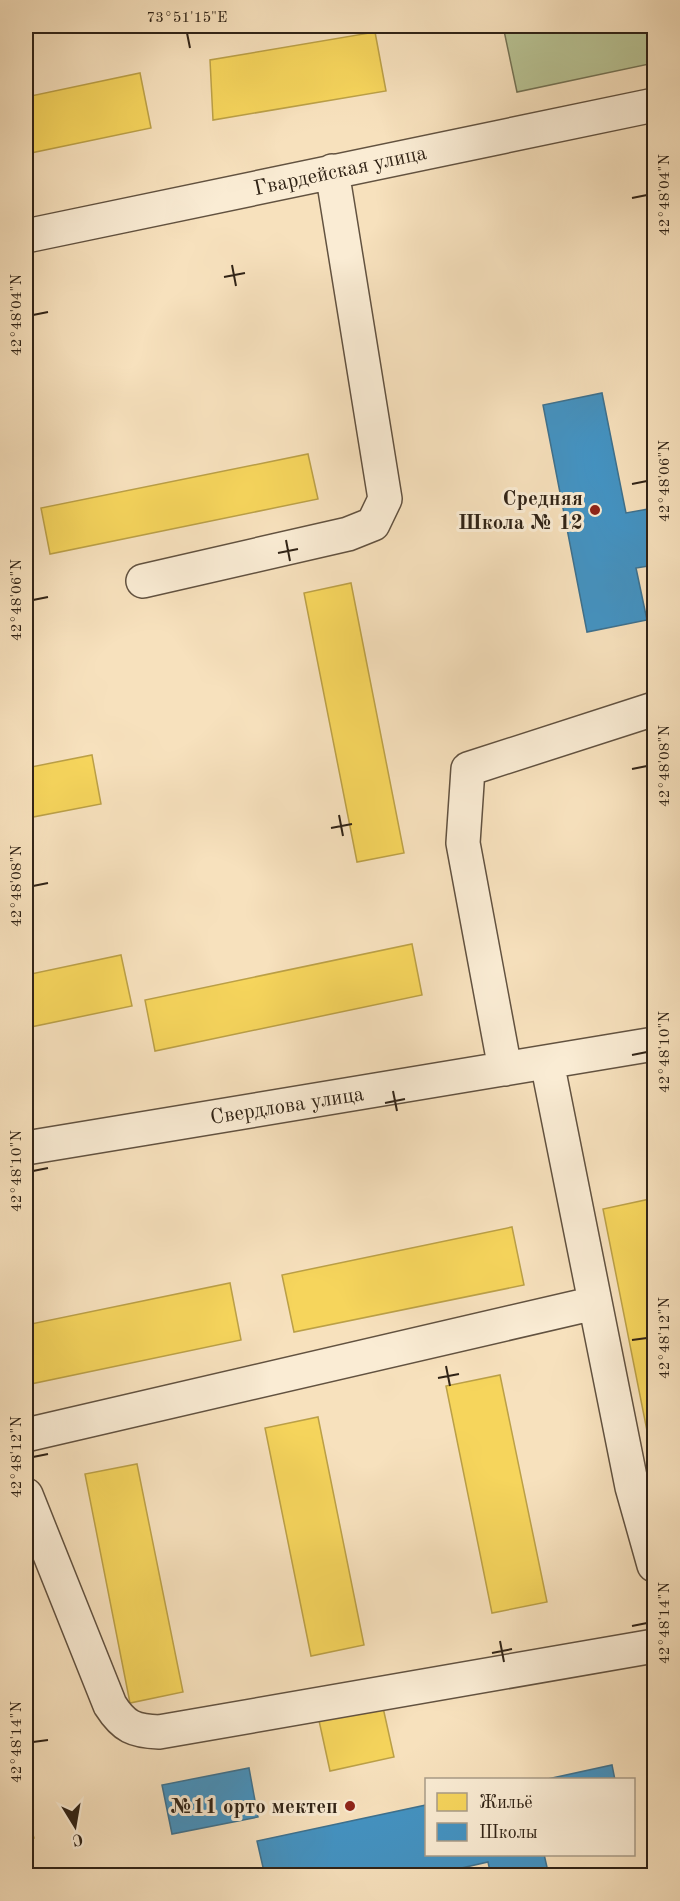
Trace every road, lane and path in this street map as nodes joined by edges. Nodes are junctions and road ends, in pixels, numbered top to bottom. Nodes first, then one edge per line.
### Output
1 (654, 105) edge
2 (332, 171) junction
3 (26, 236) edge
4 (143, 581) dead end
5 (654, 709) edge
6 (654, 1044) edge
7 (547, 1062) junction
8 (506, 1069) junction
9 (26, 1148) edge
10 (595, 1303) junction
11 (26, 1435) edge
12 (26, 1495) edge
13 (654, 1565) edge
14 (654, 1646) edge

1 - 2 street, Гвардейская улица
2 - 3 street, Гвардейская улица
2 - 4 street
5 - 8 street
6 - 7 street, Свердлова улица
7 - 8 street, Свердлова улица
7 - 10 street
8 - 9 street, Свердлова улица
10 - 11 street
10 - 13 street
12 - 14 street

